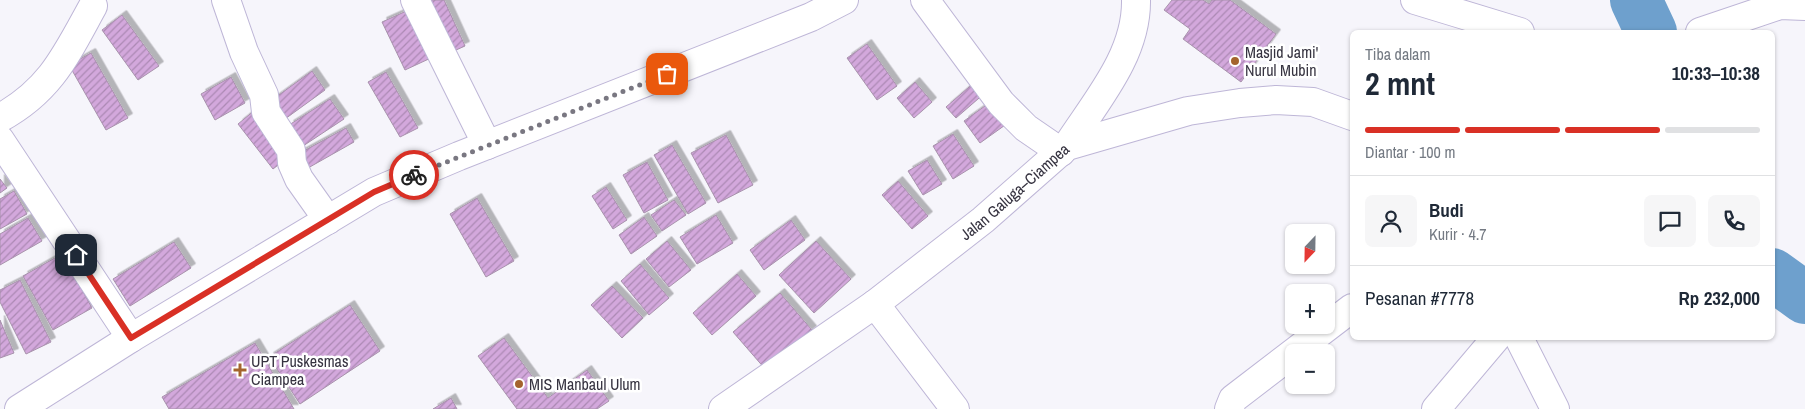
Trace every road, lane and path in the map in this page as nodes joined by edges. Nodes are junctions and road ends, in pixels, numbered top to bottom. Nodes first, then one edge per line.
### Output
1 (226, 0) edge
2 (416, 0) edge
3 (844, 0) edge
4 (926, 0) edge
5 (1136, 0) edge
6 (1416, 0) edge
7 (93, 6) dead end
8 (1805, 6) edge
9 (1514, 30) edge
10 (1706, 30) edge
11 (1350, 115) edge
12 (0, 118) edge
13 (0, 140) edge
14 (487, 145) junction
15 (1064, 149) junction
16 (328, 220) junction
17 (875, 304) junction
18 (1350, 310) edge
19 (131, 338) junction
20 (1494, 340) edge
21 (1520, 340) edge
22 (18, 409) edge
23 (723, 409) edge
24 (955, 409) edge
25 (1229, 409) edge
26 (1436, 409) edge
27 (1555, 409) edge

1 - 16 street
2 - 14 street
3 - 14 street
4 - 15 street
5 - 15 street
6 - 9 street
7 - 12 street
8 - 10 street
11 - 15 street, Jalan Galuga–Ciampea
13 - 19 street
14 - 16 street
15 - 17 street, Jalan Galuga–Ciampea
16 - 19 street
17 - 23 street, Jalan Galuga–Ciampea
17 - 24 street
18 - 25 street
19 - 22 street
20 - 26 street
21 - 27 street

